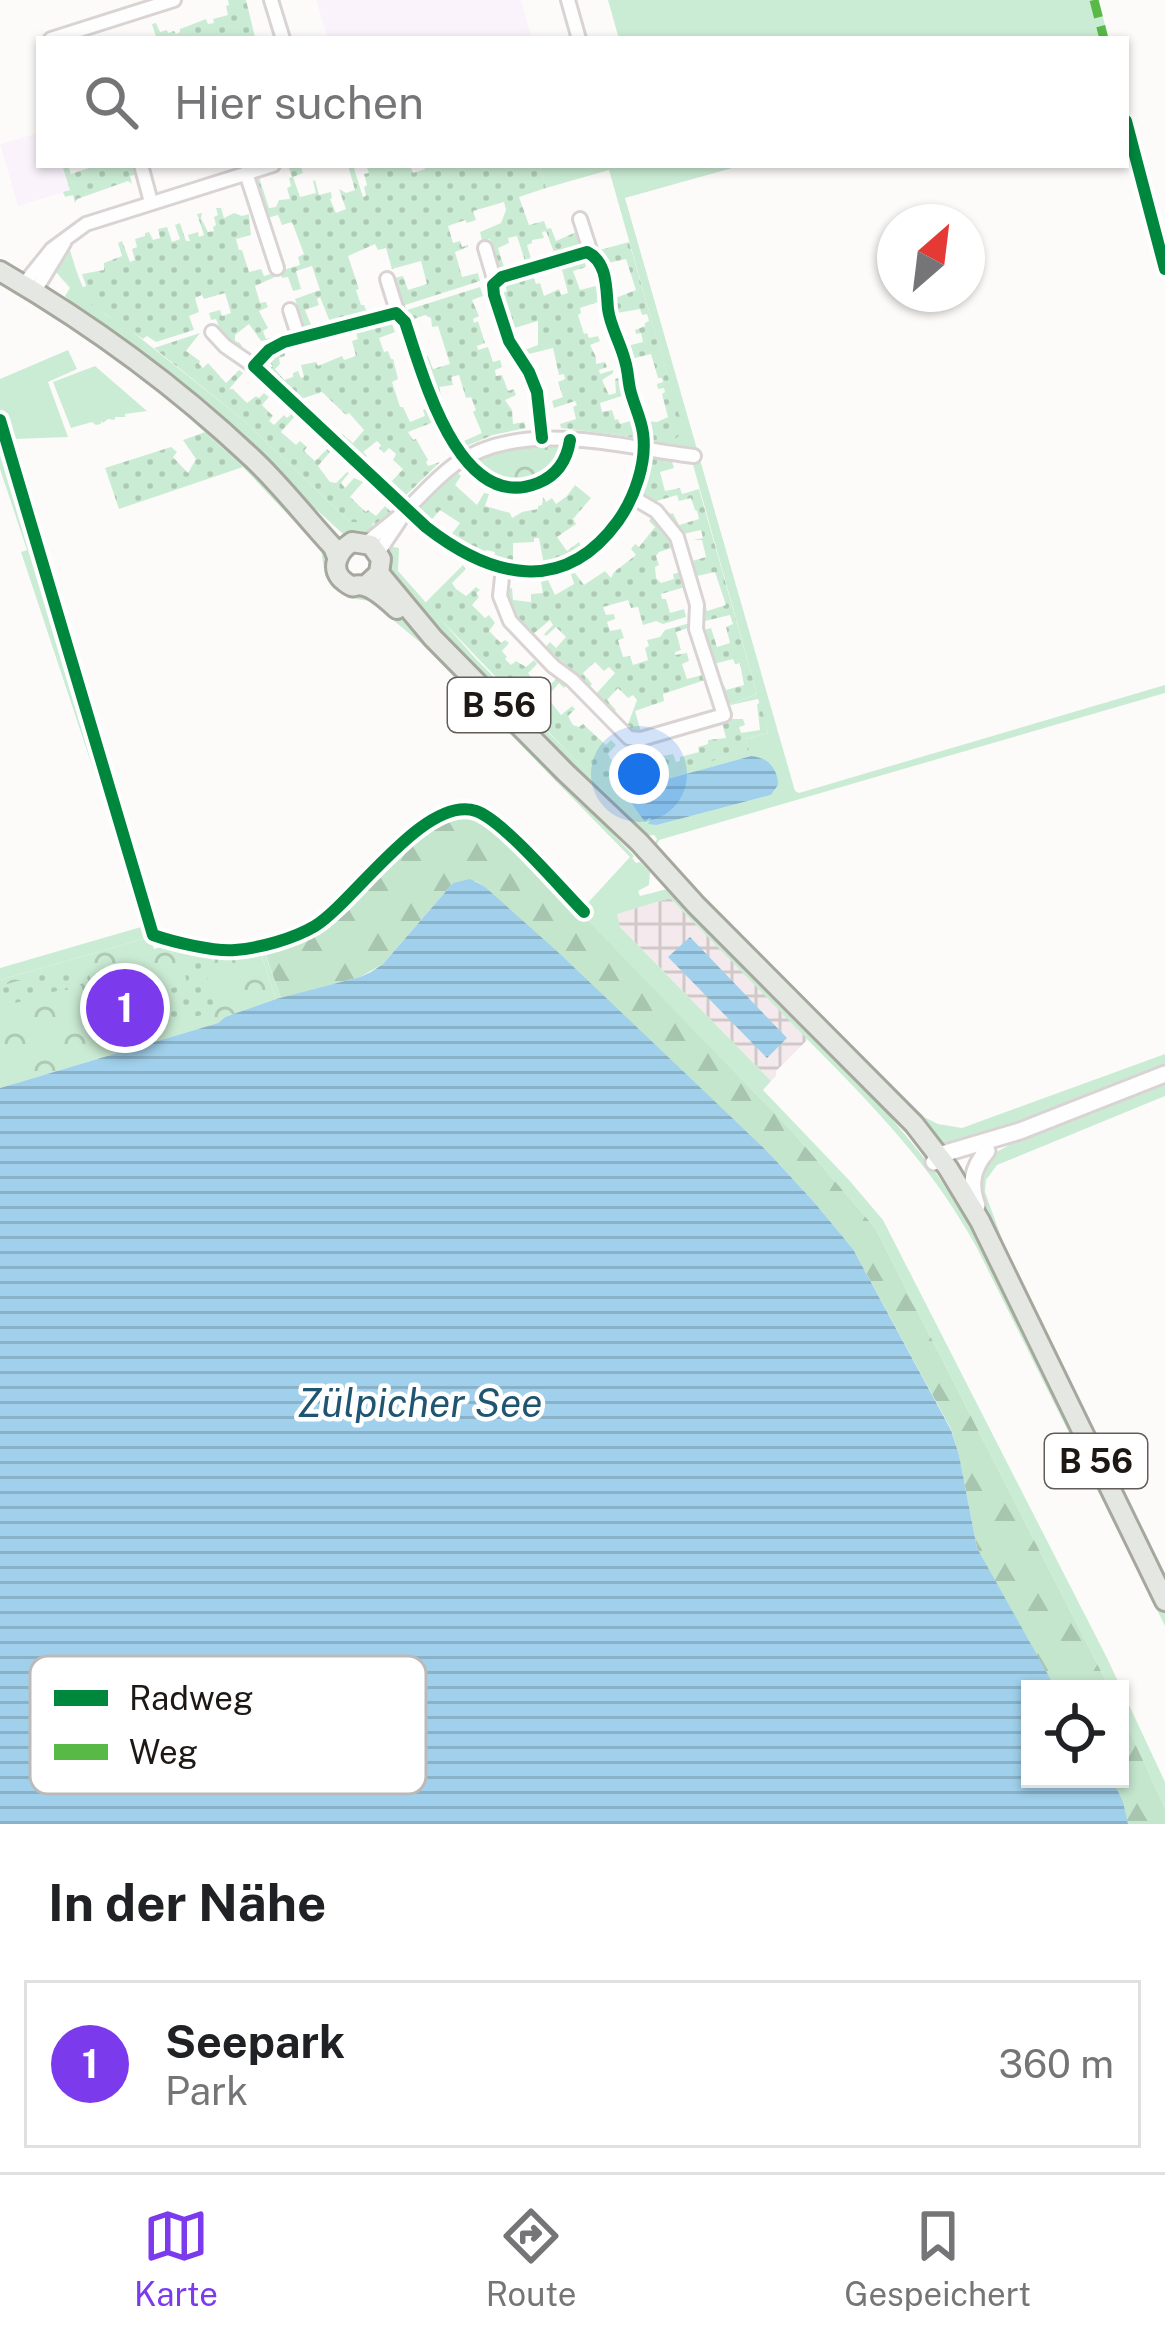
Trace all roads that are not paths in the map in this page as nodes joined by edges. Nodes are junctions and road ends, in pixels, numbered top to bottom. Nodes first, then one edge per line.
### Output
1 (174, 0) edge
2 (272, 0) edge
3 (568, 0) edge
4 (60, 36) edge
5 (282, 36) edge
6 (578, 36) edge
7 (142, 168) edge
8 (263, 168) edge
9 (246, 173) junction
10 (151, 202) junction
11 (580, 219) dead end
12 (485, 248) dead end
13 (591, 253) junction
14 (0, 260) edge
15 (277, 268) dead end
16 (0, 272) edge
17 (387, 279) dead end
18 (495, 282) junction
19 (32, 284) junction
20 (290, 310) dead end
21 (398, 314) junction
22 (212, 332) dead end
23 (299, 338) junction
24 (254, 366) junction
25 (542, 438) junction
26 (570, 440) junction
27 (642, 449) junction
28 (694, 456) dead end
29 (465, 458) junction
30 (632, 497) junction
31 (407, 509) junction
32 (363, 559) junction
33 (503, 568) junction
34 (1165, 1074) edge
35 (1020, 1131) junction
36 (987, 1151) junction
37 (940, 1164) junction
38 (996, 1254) junction
39 (1027, 1321) junction
40 (1165, 1601) edge

1 - 4 street
2 - 5 street
3 - 6 street
7 - 10 street
8 - 9 street
9 - 10 street
9 - 15 street
10 - 19 street
11 - 13 street
12 - 18 street
13 - 18 street
13 - 27 street
14 - 19 main road, B 56
16 - 19 main road, B 56
17 - 21 street
18 - 25 street
19 - 32 main road, B 56
20 - 23 street
21 - 23 street
21 - 29 street
22 - 24 street
23 - 24 street
24 - 31 street
25 - 26 street
25 - 29 street
26 - 27 street
26 - 29 street
27 - 28 street
27 - 30 street
29 - 31 street
30 - 33 street
30 - 33 street
31 - 32 street
31 - 33 street
32 - 37 main road, B 56
34 - 35 street
35 - 36 street
35 - 37 street
36 - 37 street
36 - 38 street, B 56
37 - 38 main road, B 56
37 - 39 main road, B 56
38 - 39 main road, B 56
39 - 40 main road, B 56

